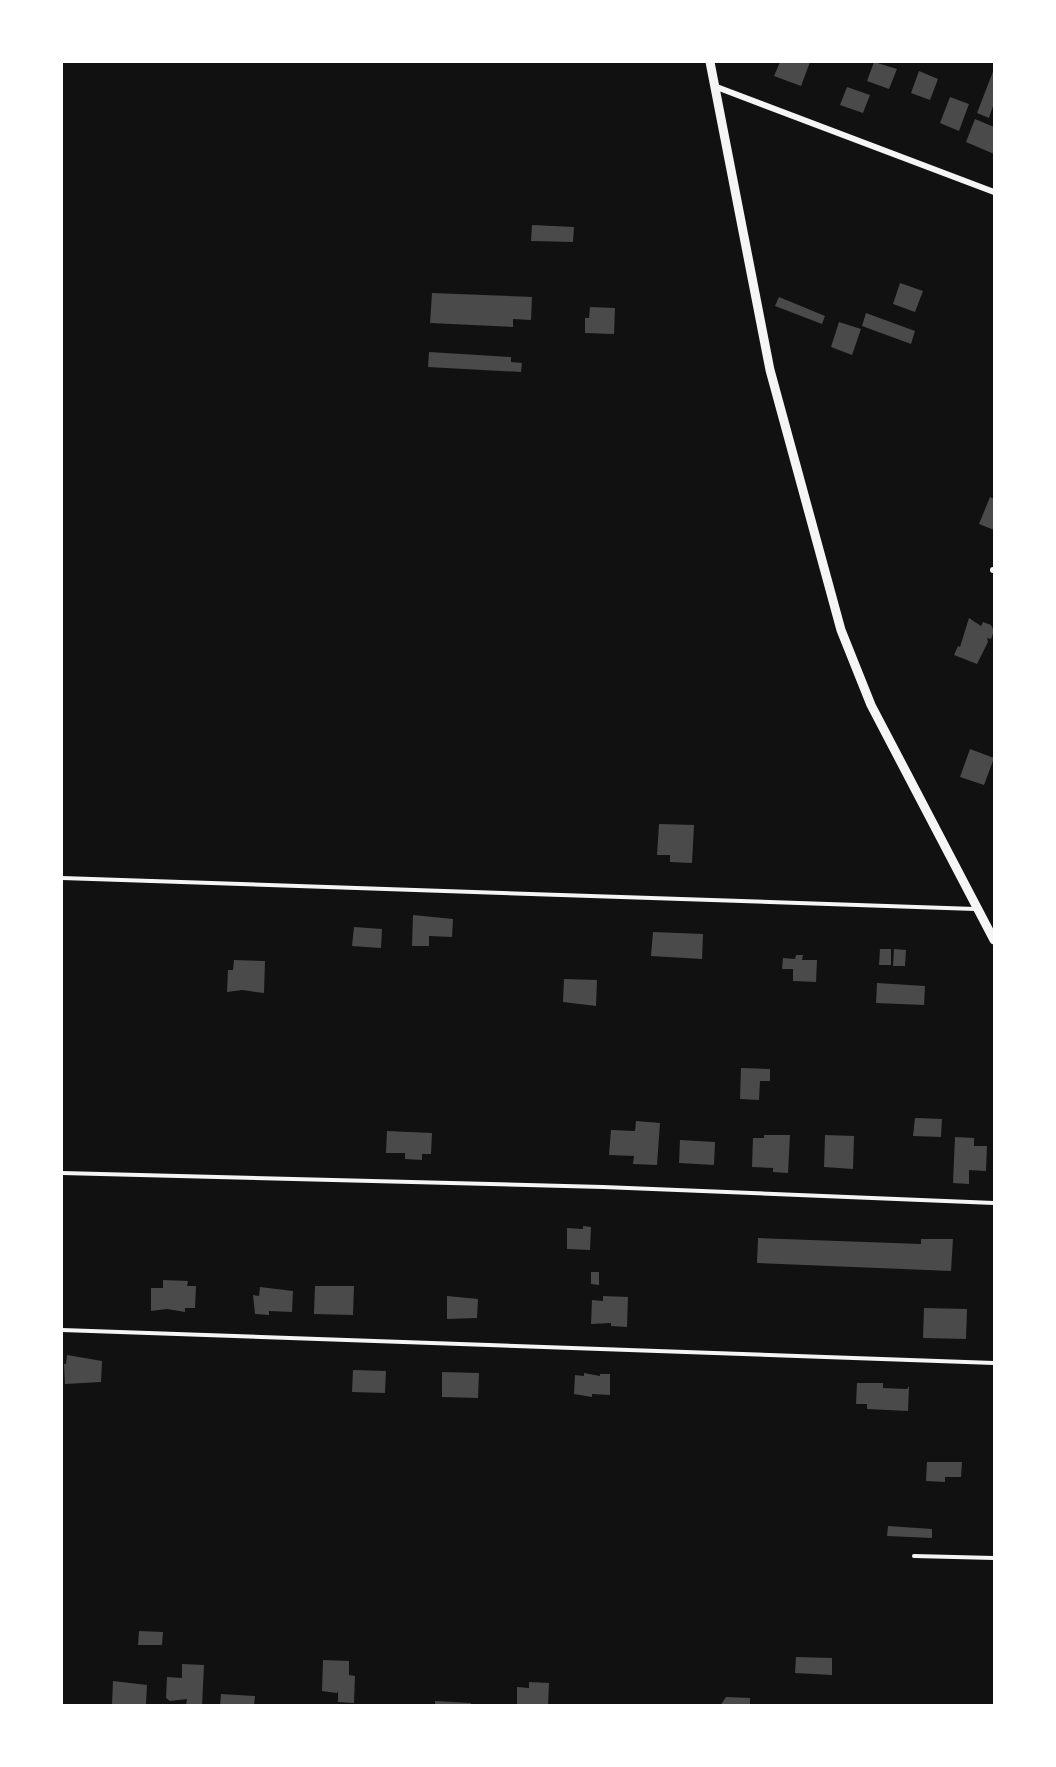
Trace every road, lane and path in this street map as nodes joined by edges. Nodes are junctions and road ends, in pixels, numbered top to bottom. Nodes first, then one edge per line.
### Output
1 (710, 62) edge
2 (714, 86) junction
3 (994, 192) edge
4 (62, 878) edge
5 (979, 909) junction
6 (994, 940) edge
7 (62, 1173) edge
8 (994, 1203) edge
9 (62, 1330) edge
10 (994, 1364) edge
11 (914, 1556) dead end
12 (994, 1558) edge

1 - 2 street
2 - 3 street
2 - 5 street
4 - 5 lane
5 - 6 street
7 - 8 lane
9 - 10 lane
11 - 12 lane

